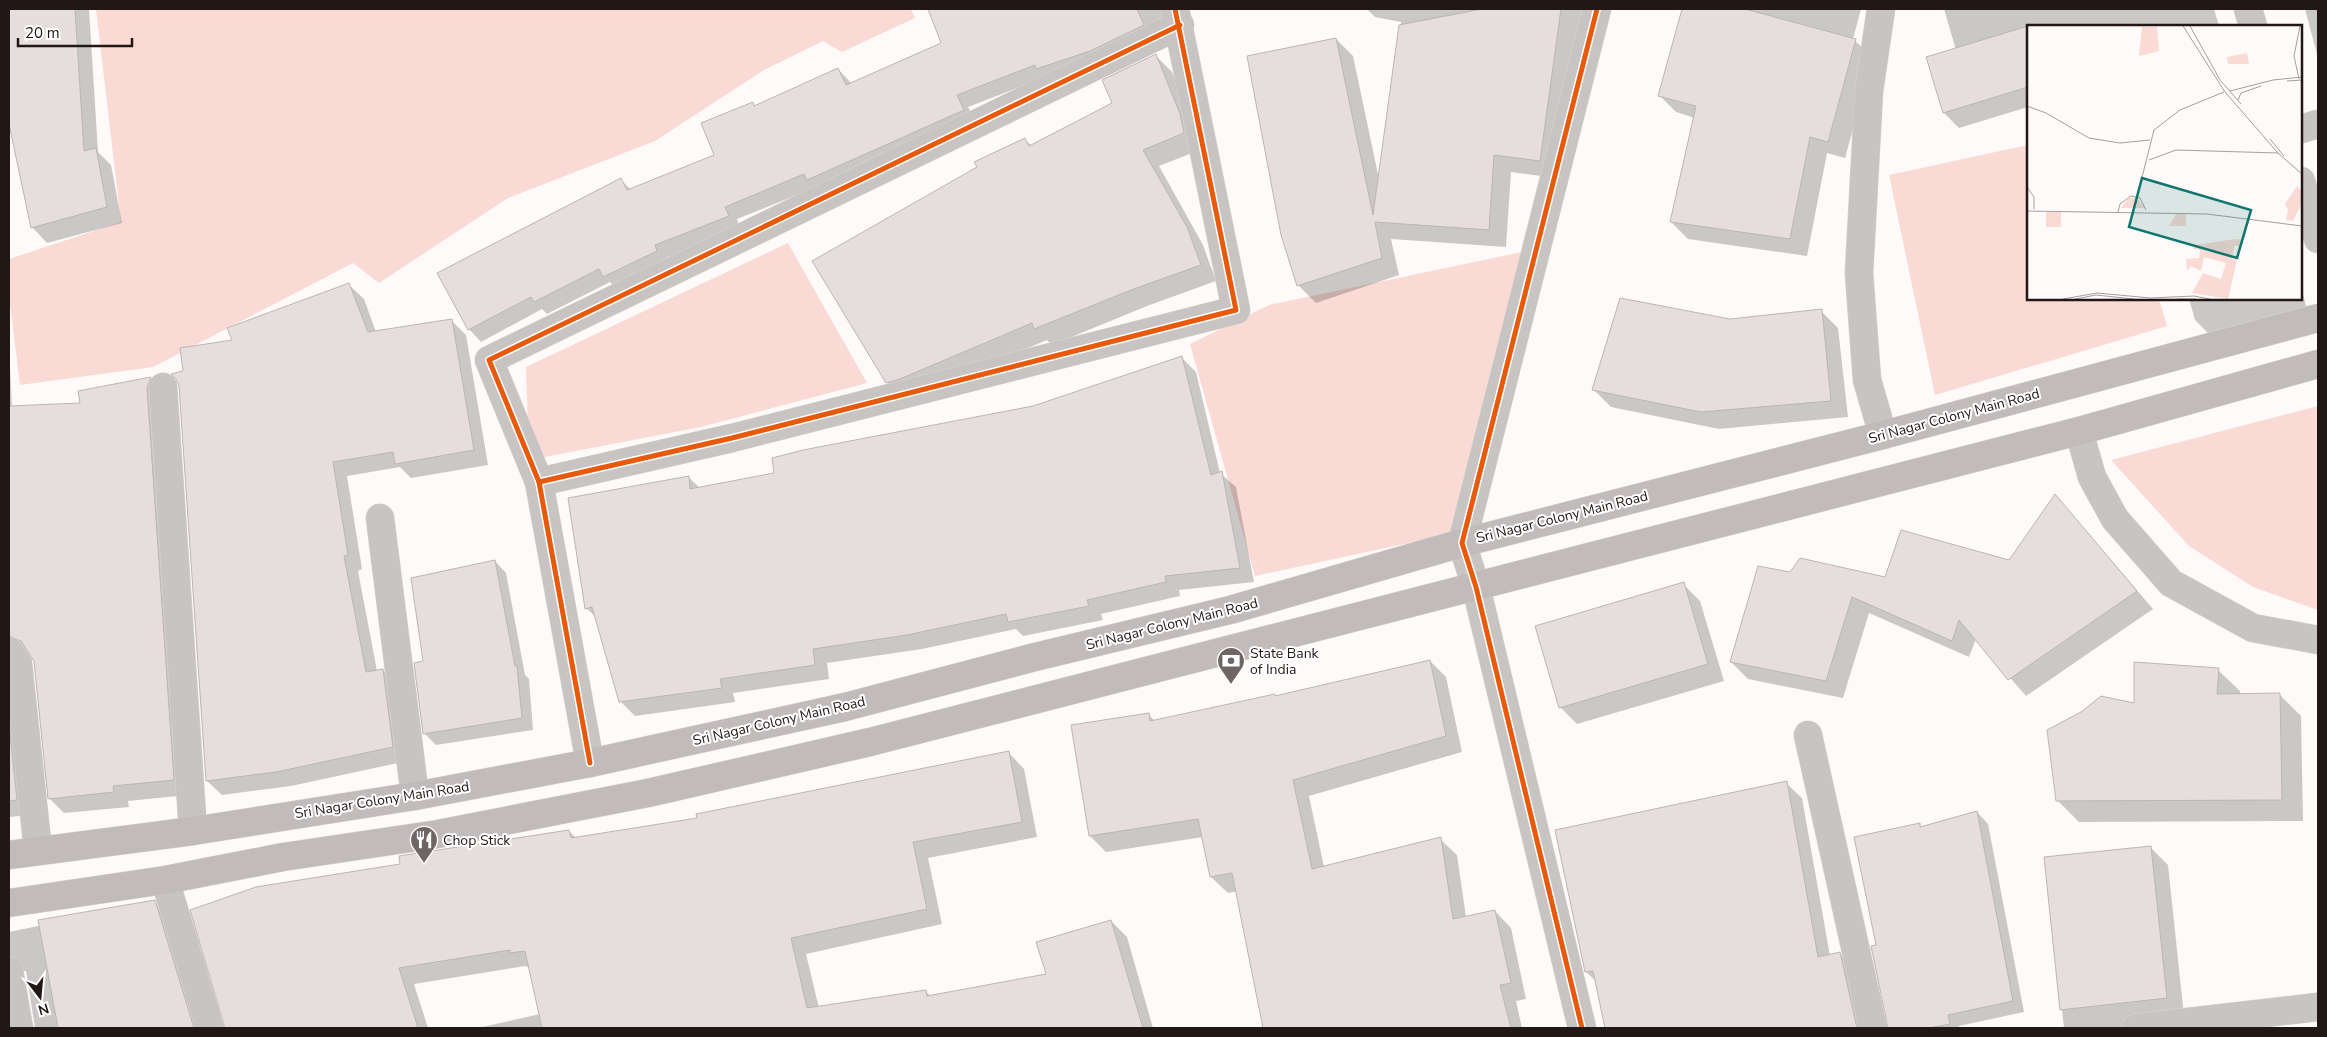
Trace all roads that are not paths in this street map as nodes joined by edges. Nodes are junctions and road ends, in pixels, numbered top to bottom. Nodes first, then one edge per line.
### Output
1 (1597, 9) edge
2 (1881, 9) edge
3 (2248, 9) edge
4 (1177, 17) edge
5 (2254, 25) edge
6 (2318, 124) edge
7 (2302, 129) edge
8 (2302, 184) edge
9 (2318, 239) edge
10 (2318, 318) edge
11 (2318, 364) edge
12 (164, 387) dead end
13 (2079, 431) junction
14 (1883, 435) junction
15 (540, 482) junction
16 (380, 518) dead end
17 (1462, 542) junction
18 (1476, 588) junction
19 (2318, 640) edge
20 (9, 651) edge
21 (1808, 735) dead end
22 (590, 763) junction
23 (415, 796) junction
24 (193, 830) junction
25 (38, 851) junction
26 (9, 855) edge
27 (165, 880) junction
28 (9, 904) edge
29 (9, 971) edge
30 (2318, 1007) edge
31 (19, 1028) edge
32 (210, 1028) edge
33 (1582, 1028) edge
34 (1873, 1028) edge
35 (2136, 1028) edge

1 - 17 street
2 - 14 street
3 - 5 street
4 - 15 street
4 - 15 street
6 - 7 street
8 - 9 street
10 - 14 main road, Sri Nagar Colony Main Road
11 - 13 main road
12 - 24 street
13 - 18 main road
13 - 19 street
14 - 17 main road, Sri Nagar Colony Main Road
15 - 22 street
16 - 23 street
17 - 18 street
17 - 22 main road, Sri Nagar Colony Main Road
18 - 27 main road
18 - 33 street
20 - 25 street
21 - 34 street
22 - 23 main road, Sri Nagar Colony Main Road
23 - 24 main road, Sri Nagar Colony Main Road
24 - 25 main road, Sri Nagar Colony Main Road
25 - 26 main road, Sri Nagar Colony Main Road
27 - 28 main road
27 - 32 street
29 - 31 street
30 - 35 street

